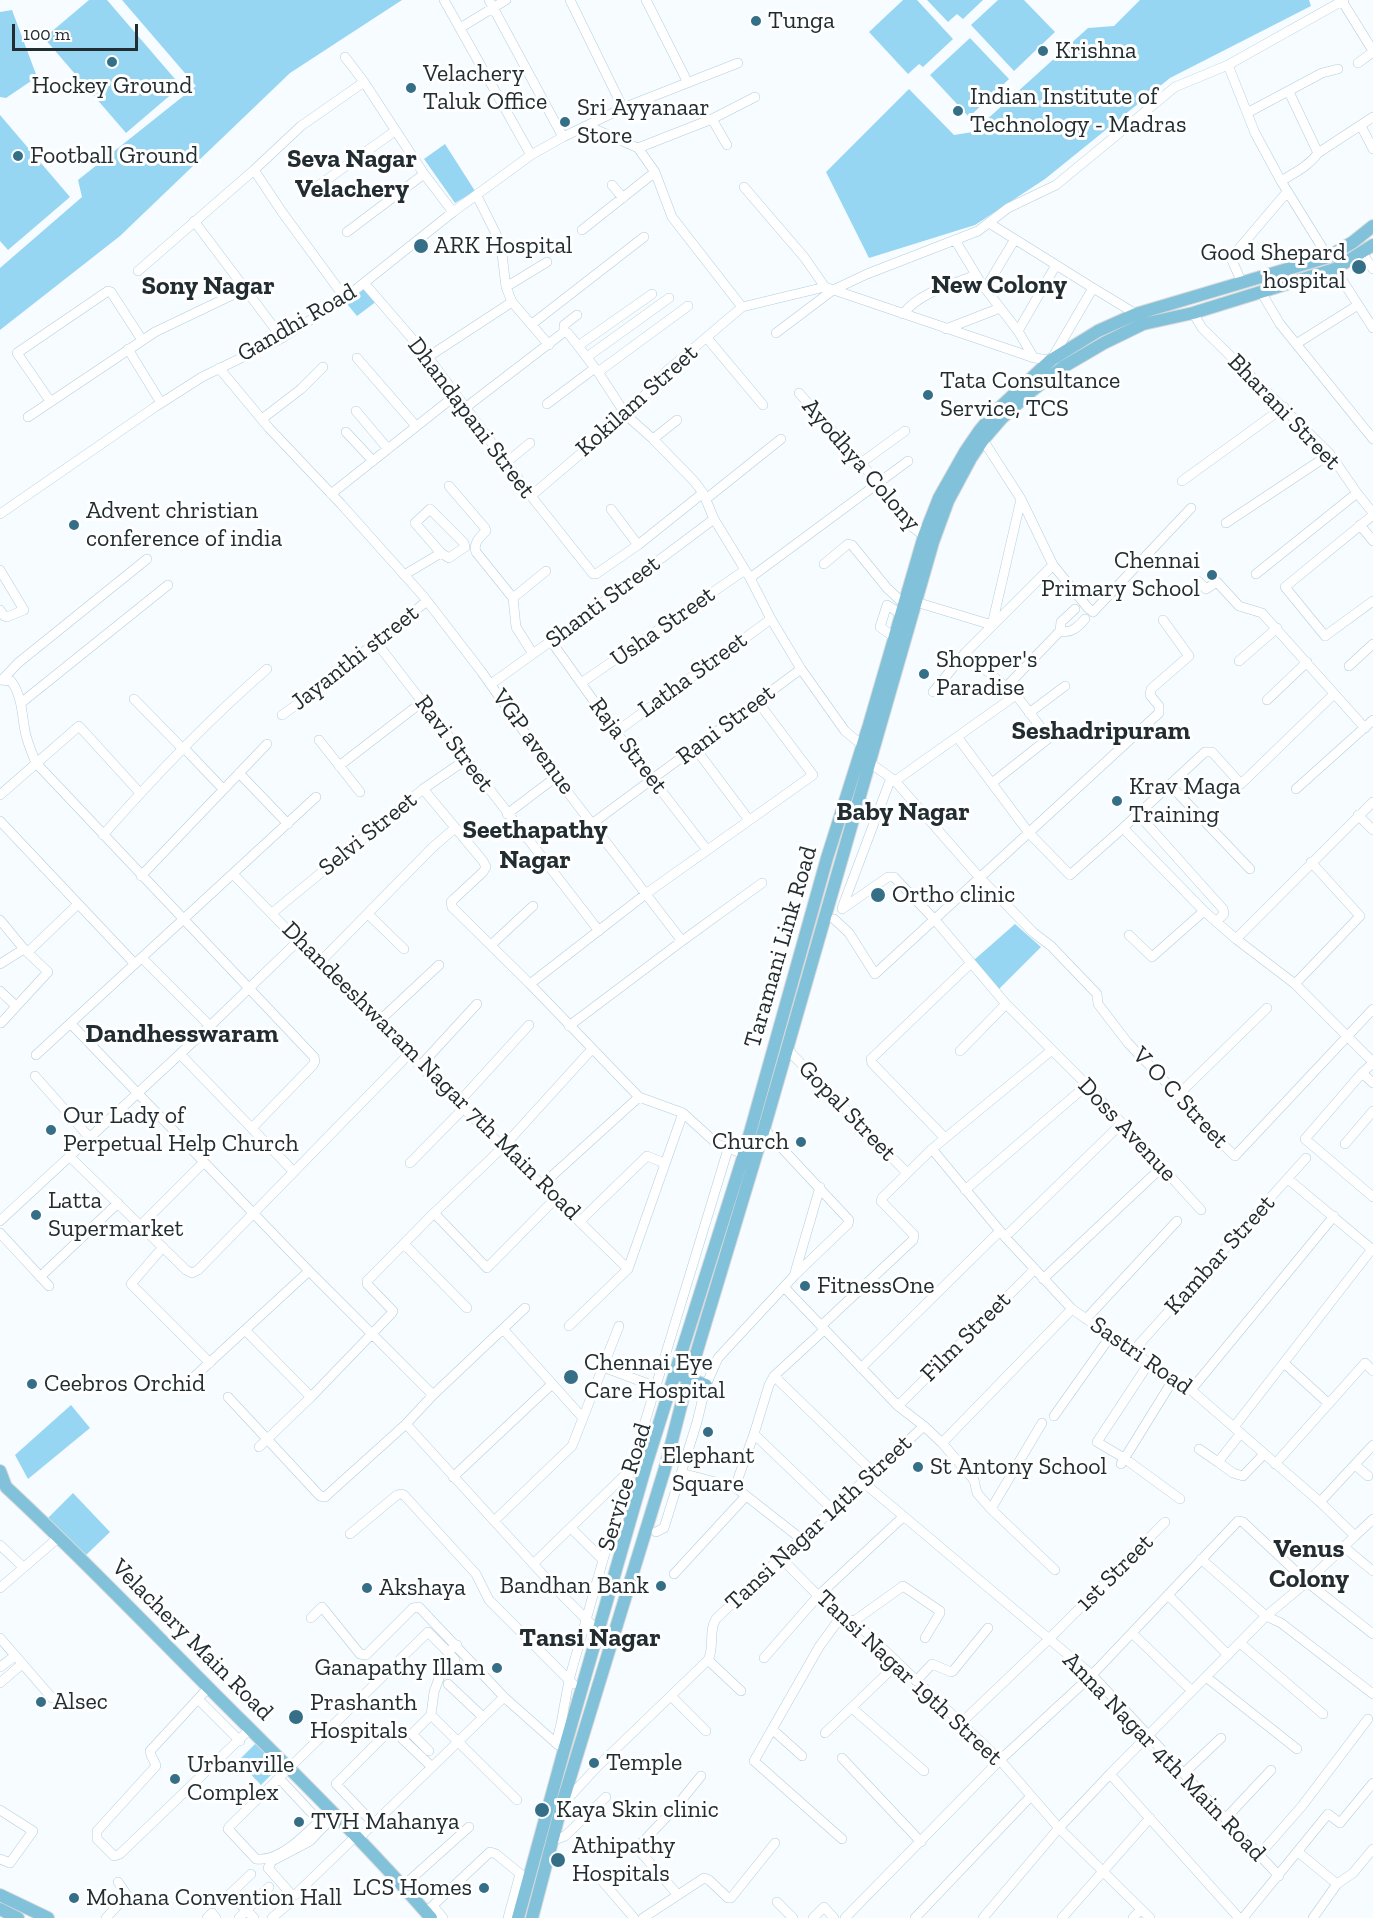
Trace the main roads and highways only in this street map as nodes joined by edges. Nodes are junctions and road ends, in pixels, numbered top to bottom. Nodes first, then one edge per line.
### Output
1 (1373, 226) edge
2 (1373, 245) edge
3 (1328, 257) junction
4 (1335, 269) junction
5 (929, 538) junction
6 (907, 607) junction
7 (819, 891) junction
8 (832, 894) junction
9 (675, 1373) junction
10 (689, 1378) junction
11 (706, 1385) road end
12 (679, 1413) junction
13 (658, 1439) junction
14 (0, 1471) edge
15 (3, 1489) edge
16 (0, 1895) edge
17 (0, 1909) edge
18 (430, 1912) edge
19 (18, 1918) edge
20 (48, 1918) edge
21 (518, 1918) edge
22 (526, 1918) edge
23 (532, 1918) edge

1 - 3 main road, Taramani Link Road
2 - 4 main road, Taramani Link Road
3 - 4 main road
3 - 5 main road, Taramani Link Road
4 - 5 main road, Taramani Link Road
5 - 6 main road, Taramani Link Road
6 - 7 main road, Taramani Link Road
6 - 8 main road, Taramani Link Road
7 - 8 main road
7 - 9 main road, Taramani Link Road
8 - 10 main road, Taramani Link Road
9 - 10 main road
9 - 13 main road, Taramani Link Road
10 - 11 main road
10 - 12 main road, Taramani Link Road
12 - 13 main road
12 - 23 main road, Taramani Link Road
13 - 21 main road, Taramani Link Road
13 - 22 main road
14 - 15 main road, Velachery Main Road
15 - 18 main road, Velachery Main Road
16 - 20 main road
17 - 19 main road

